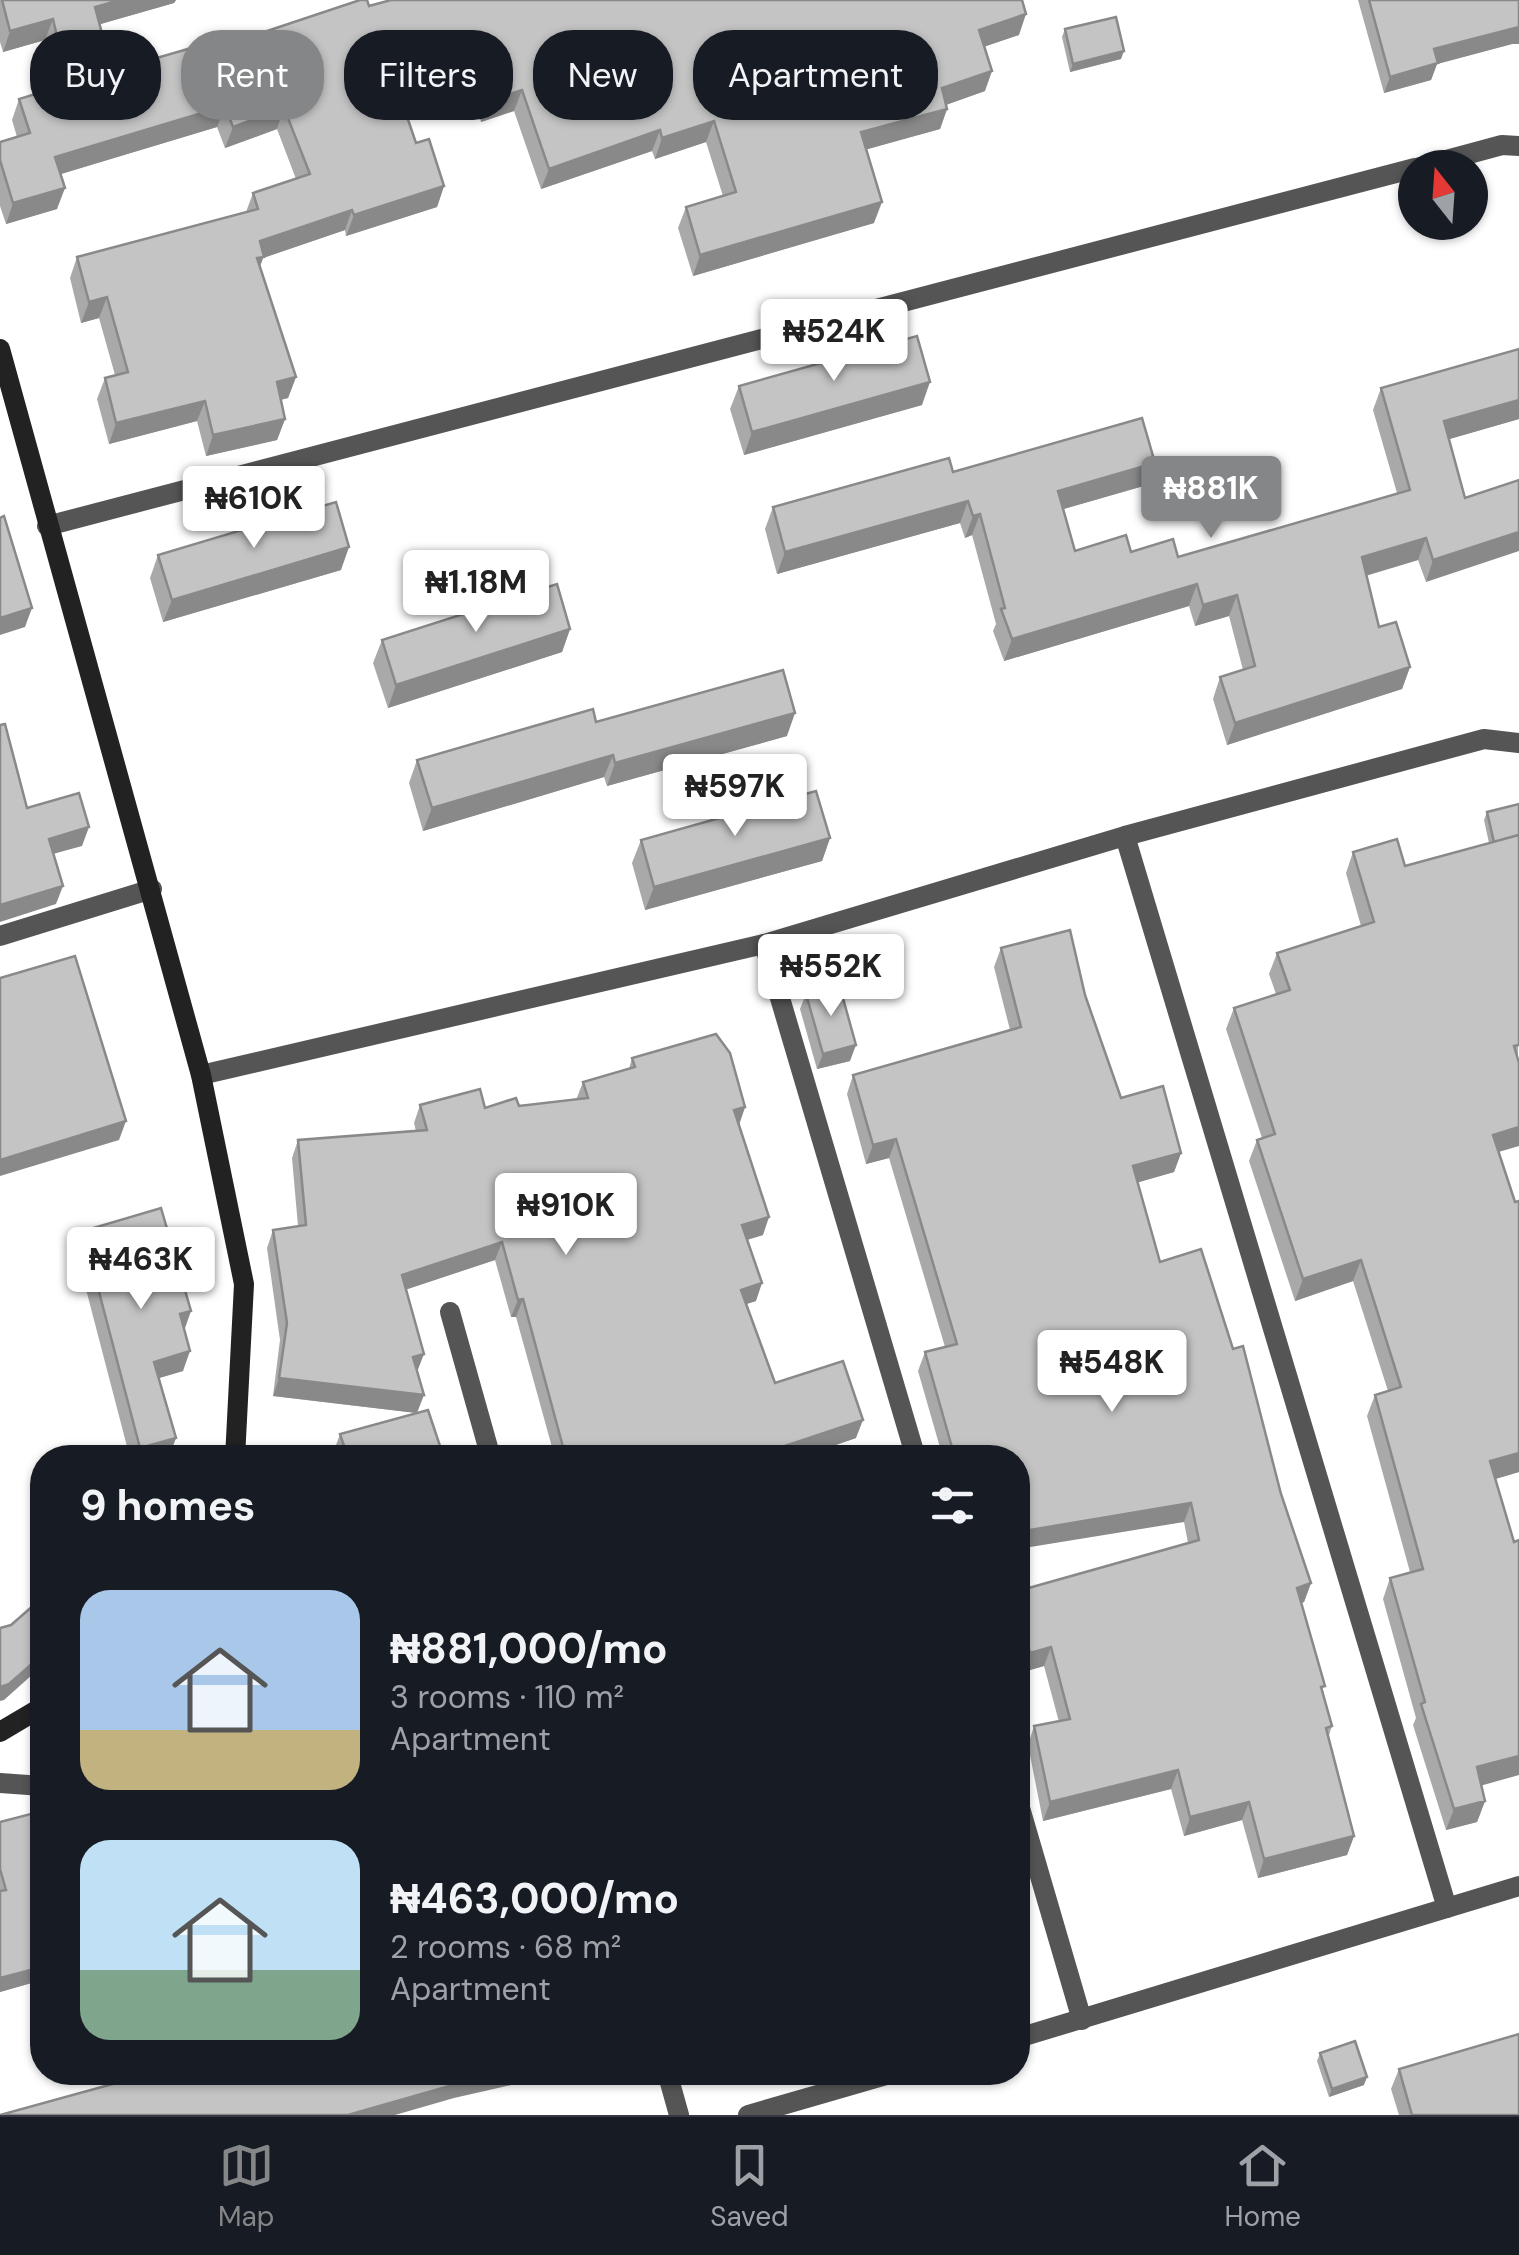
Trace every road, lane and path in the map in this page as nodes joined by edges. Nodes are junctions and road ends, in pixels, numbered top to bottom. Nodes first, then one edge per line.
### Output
1 (1519, 146) edge
2 (1483, 150) edge
3 (1398, 173) edge
4 (0, 349) edge
5 (47, 526) junction
6 (1519, 744) edge
7 (1125, 836) junction
8 (152, 889) junction
9 (0, 936) edge
10 (764, 944) junction
11 (201, 1075) junction
12 (450, 1312) dead end
13 (236, 1445) edge
14 (487, 1445) edge
15 (912, 1445) edge
16 (30, 1714) edge
17 (0, 1732) edge
18 (0, 1783) edge
19 (30, 1785) edge
20 (1030, 1843) edge
21 (1519, 1886) edge
22 (1447, 1908) junction
23 (1082, 2020) junction
24 (1030, 2035) edge
25 (671, 2085) edge
26 (852, 2085) edge
27 (679, 2115) edge
28 (748, 2115) edge

1 - 2 street
3 - 5 street
4 - 5 street
5 - 8 street
6 - 7 street
7 - 10 street
7 - 22 street
8 - 9 street
8 - 11 street
10 - 11 street
10 - 15 street
11 - 13 street
12 - 14 street
16 - 17 street
18 - 19 street
20 - 23 street
21 - 22 street
22 - 23 street
23 - 24 street
25 - 27 street
26 - 28 street

